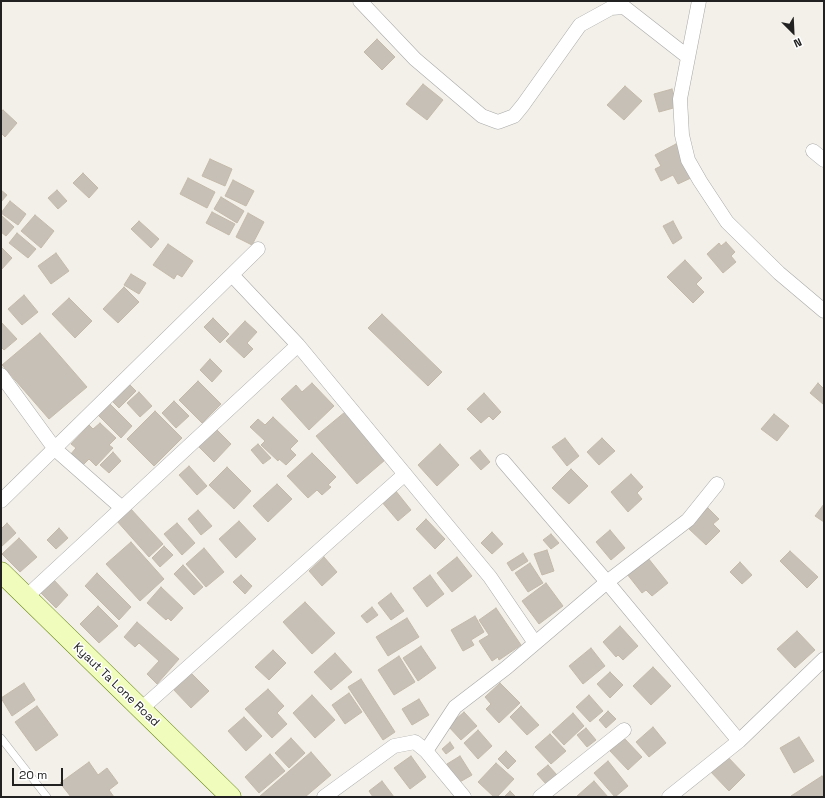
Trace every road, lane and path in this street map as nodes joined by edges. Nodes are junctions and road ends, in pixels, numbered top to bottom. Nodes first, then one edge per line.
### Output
1 (360, 1) edge
2 (699, 1) edge
3 (688, 57) junction
4 (258, 249) dead end
5 (232, 275) junction
6 (824, 311) edge
7 (298, 345) junction
8 (1, 375) edge
9 (55, 449) junction
10 (503, 461) dead end
11 (405, 474) junction
12 (717, 484) dead end
13 (1, 501) edge
14 (122, 508) junction
15 (1, 572) edge
16 (607, 582) junction
17 (26, 597) junction
18 (535, 643) junction
19 (824, 659) edge
20 (141, 709) junction
21 (624, 730) dead end
22 (1, 738) edge
23 (739, 741) junction
24 (426, 751) junction
25 (47, 797) edge
26 (231, 797) edge
27 (324, 797) edge
28 (464, 797) edge
29 (540, 797) edge
30 (669, 797) edge

1 - 3 street
2 - 3 street
3 - 6 street
4 - 5 street
5 - 7 street
5 - 9 street
7 - 11 street
7 - 14 street
8 - 9 street
9 - 13 street
9 - 14 street
10 - 16 street
11 - 18 street
11 - 20 street
12 - 16 street
14 - 17 street
15 - 17 main road, Kyaut Ta Lone Road
16 - 18 street
16 - 23 street
17 - 20 main road, Kyaut Ta Lone Road
18 - 24 street
19 - 23 street
20 - 26 main road, Kyaut Ta Lone Road
21 - 29 street
22 - 25 lane
23 - 30 street
24 - 27 street
24 - 28 street

